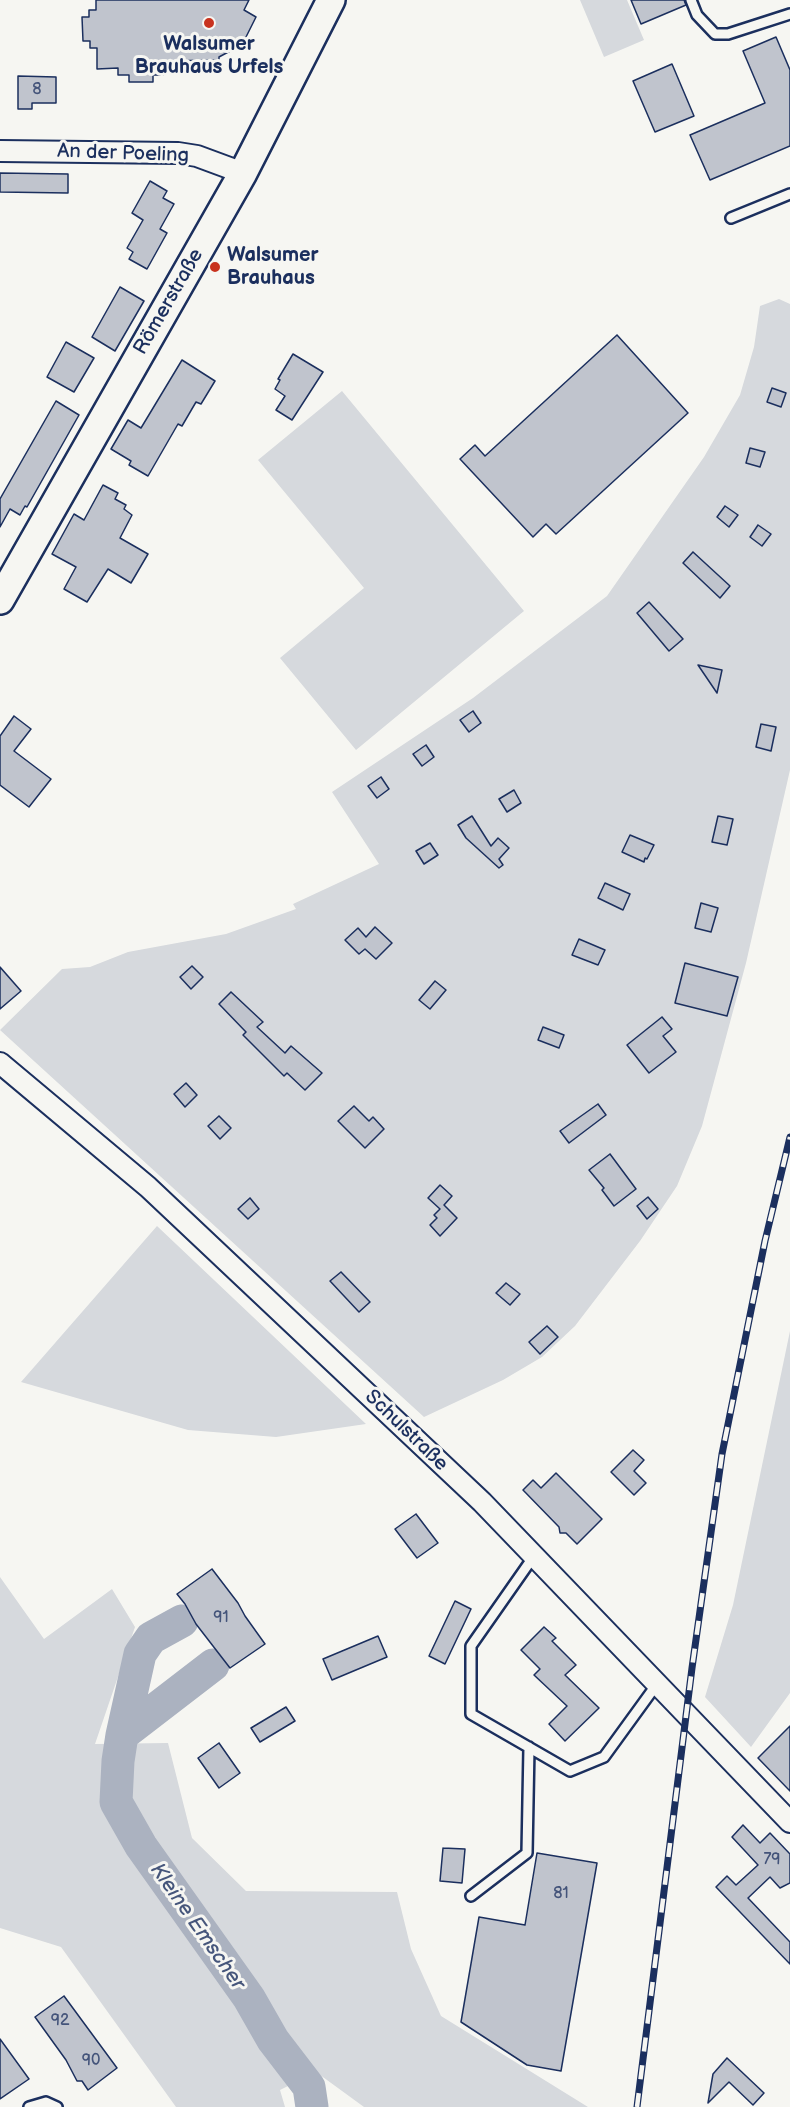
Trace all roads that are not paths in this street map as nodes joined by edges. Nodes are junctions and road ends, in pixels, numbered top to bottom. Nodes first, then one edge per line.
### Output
1 (331, 0) edge
2 (691, 0) edge
3 (790, 14) edge
4 (0, 151) edge
5 (243, 173) junction
6 (790, 194) edge
7 (732, 218) dead end
8 (0, 600) edge
9 (0, 1063) edge
10 (534, 1556) junction
11 (657, 1684) junction
12 (529, 1747) junction
13 (790, 1822) edge
14 (471, 1896) dead end
15 (29, 2107) edge
16 (57, 2107) edge

1 - 5 street, Römerstraße
2 - 3 lane
4 - 5 street, An der Poeling
5 - 8 street, Römerstraße
6 - 7 lane
9 - 10 street, Schulstraße
10 - 11 street, Schulstraße
10 - 12 lane
11 - 12 lane
11 - 13 street, Schulstraße
12 - 14 lane
15 - 16 lane

